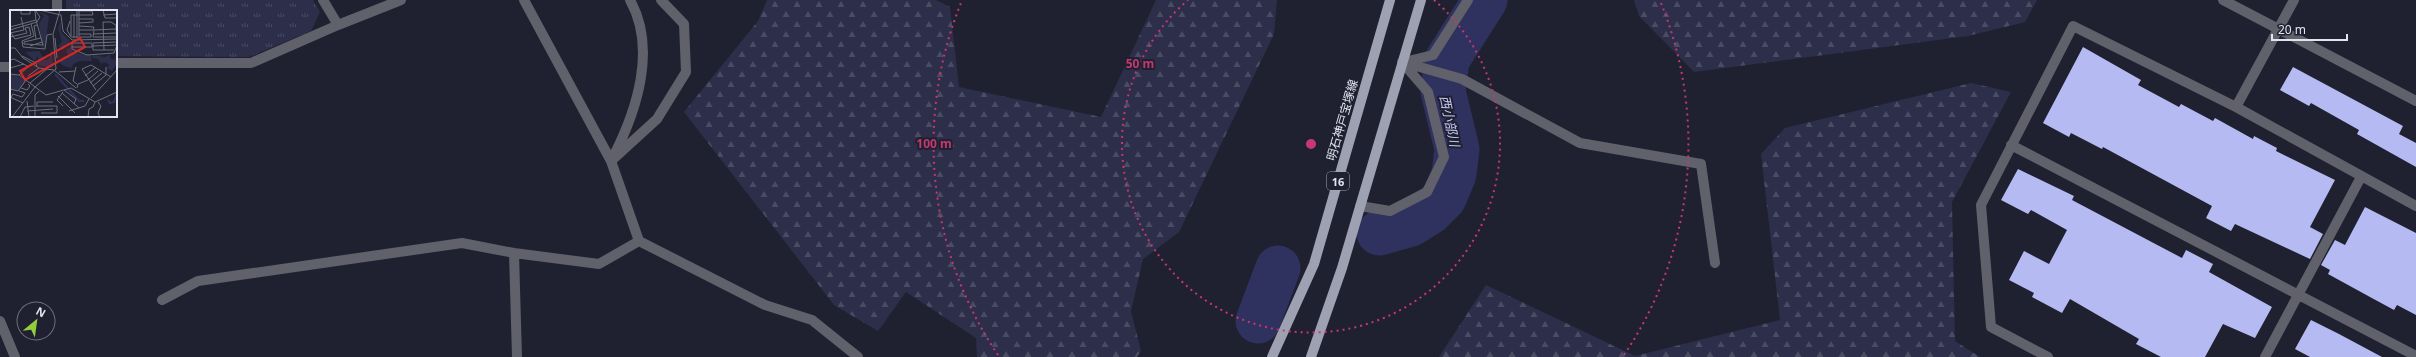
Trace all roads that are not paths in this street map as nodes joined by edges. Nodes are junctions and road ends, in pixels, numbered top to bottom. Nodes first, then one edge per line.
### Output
1 (323, 0) edge
2 (401, 0) edge
3 (524, 0) edge
4 (630, 0) edge
5 (661, 0) edge
6 (1390, 0) edge
7 (1421, 0) edge
8 (1468, 0) edge
9 (2223, 0) edge
10 (2294, 0) edge
11 (338, 24) junction
12 (2279, 31) junction
13 (1402, 62) junction
14 (117, 63) edge
15 (10, 66) edge
16 (0, 67) edge
17 (2416, 101) edge
18 (2236, 108) junction
19 (2011, 146) junction
20 (611, 161) junction
21 (2361, 177) junction
22 (1360, 206) junction
23 (2416, 206) edge
24 (639, 241) junction
25 (514, 253) junction
26 (1715, 263) dead end
27 (2298, 295) junction
28 (162, 300) dead end
29 (0, 321) edge
30 (2416, 356) edge
31 (15, 357) edge
32 (517, 357) edge
33 (858, 357) edge
34 (1272, 357) edge
35 (1311, 357) edge
36 (2048, 357) edge
37 (2265, 357) edge

1 - 11 street
2 - 11 street
3 - 20 street
4 - 20 street
5 - 20 street
6 - 34 main road, 明石神戸宝塚線 / 16
7 - 13 main road, 16
8 - 13 street
9 - 12 street
10 - 12 street
11 - 14 street
12 - 17 street
12 - 18 street
13 - 22 main road, 16
13 - 22 street
13 - 26 street
15 - 16 street
18 - 19 street
18 - 21 street
19 - 27 street
19 - 36 street
20 - 24 street
21 - 23 street
21 - 27 street
22 - 35 main road, 16
24 - 25 street
24 - 33 street
25 - 28 street
25 - 32 street
27 - 30 street
27 - 37 street
29 - 31 street

